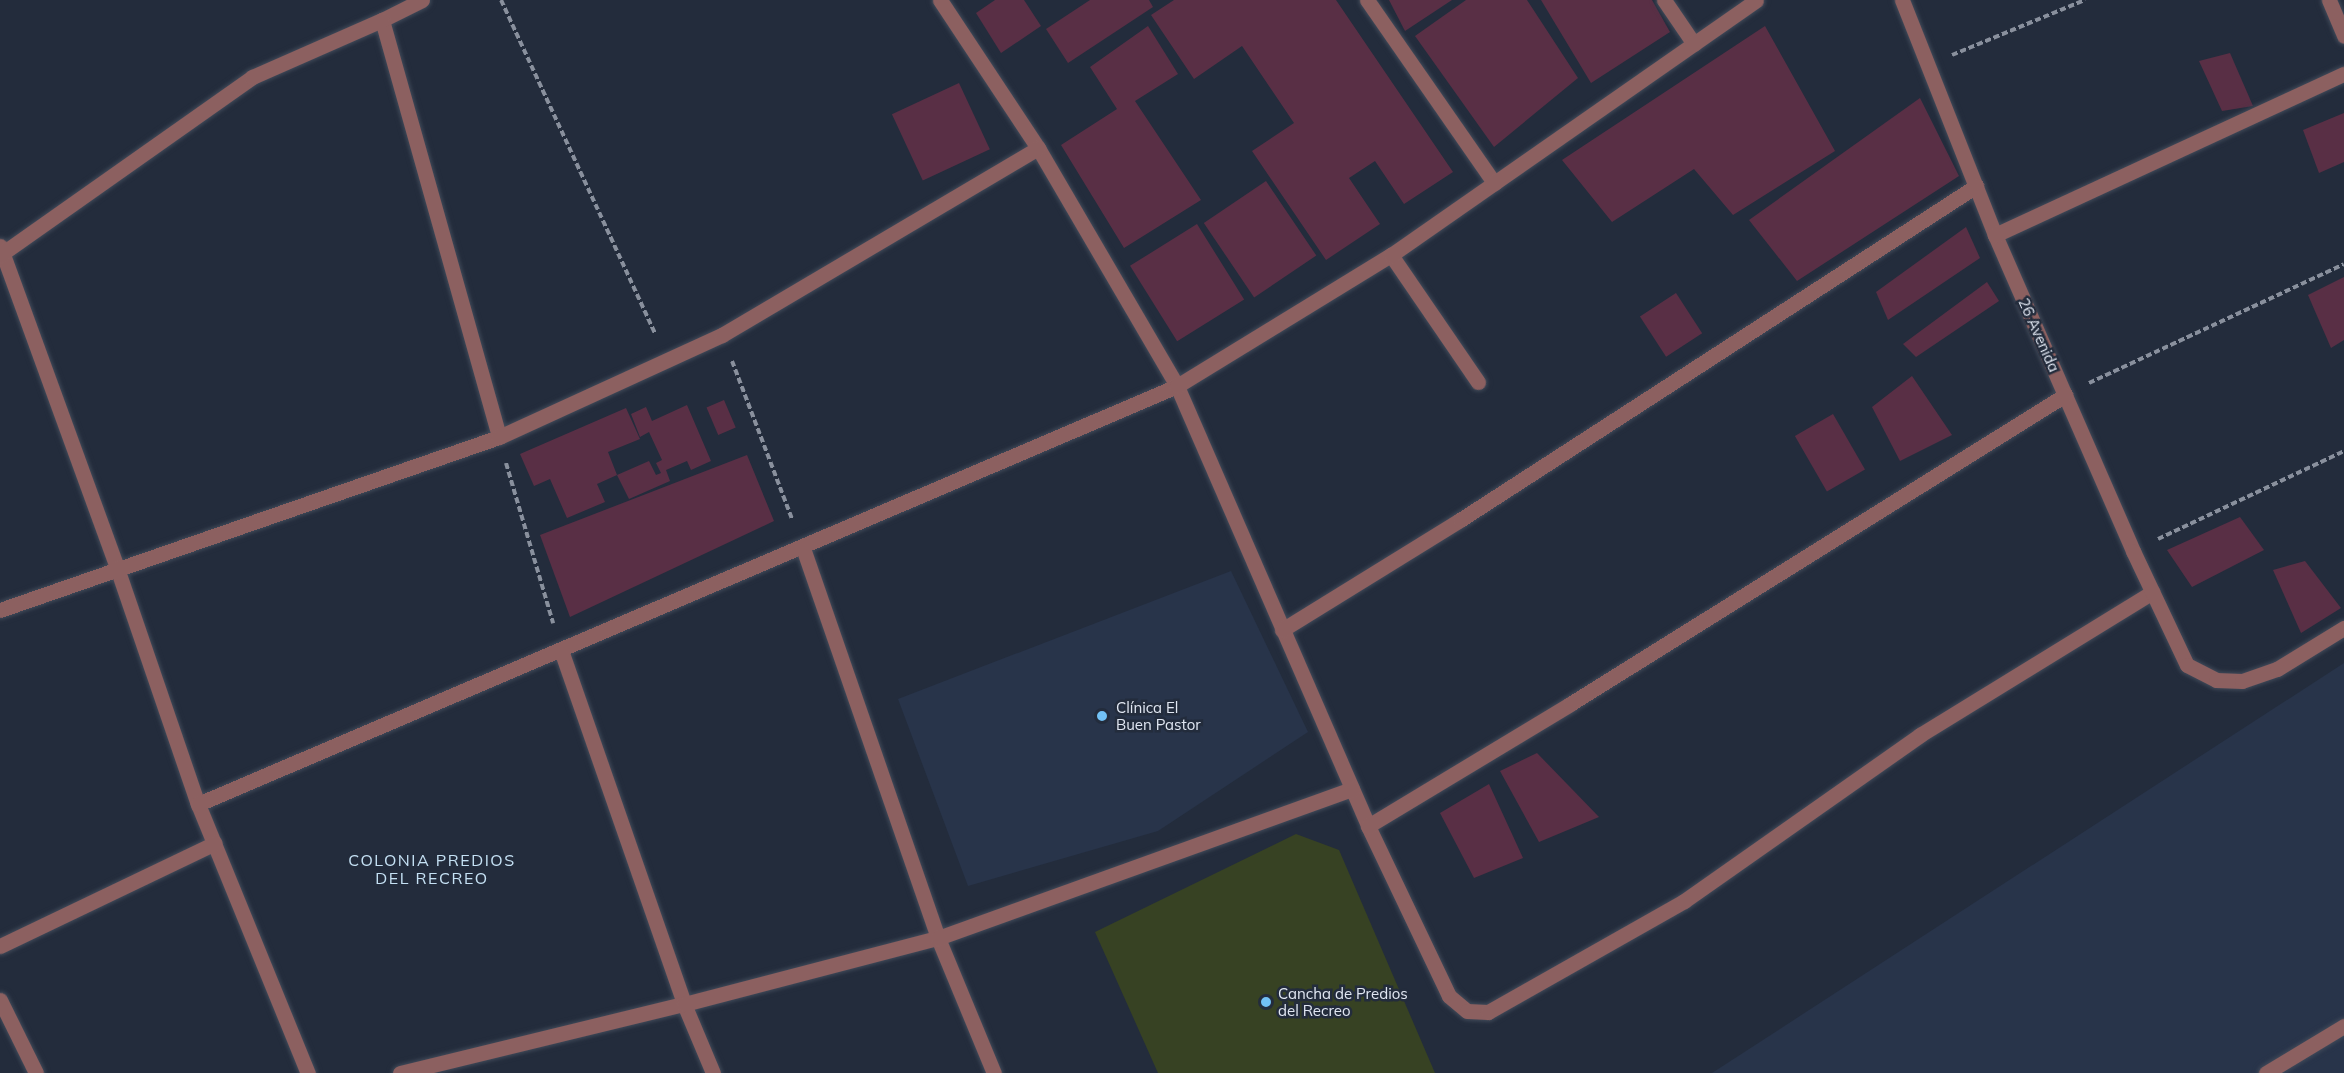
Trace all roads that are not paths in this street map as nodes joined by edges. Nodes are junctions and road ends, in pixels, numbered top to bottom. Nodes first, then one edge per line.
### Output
1 (422, 0) edge
2 (940, 0) edge
3 (1367, 0) edge
4 (1664, 0) edge
5 (1756, 0) edge
6 (1902, 0) edge
7 (2329, 0) edge
8 (382, 20) junction
9 (2344, 36) edge
10 (1694, 44) junction
11 (2344, 74) edge
12 (1038, 148) junction
13 (1494, 183) junction
14 (1976, 186) junction
15 (1995, 235) junction
16 (1, 252) edge
17 (1391, 255) junction
18 (1478, 382) dead end
19 (1178, 386) junction
20 (2065, 394) junction
21 (499, 437) junction
22 (803, 548) junction
23 (117, 568) junction
24 (2152, 592) junction
25 (0, 610) edge
26 (2344, 628) edge
27 (1282, 630) junction
28 (561, 650) junction
29 (1352, 789) junction
30 (198, 804) junction
31 (1368, 826) junction
32 (215, 843) junction
33 (938, 938) junction
34 (0, 946) edge
35 (0, 1000) edge
36 (684, 1004) junction
37 (2344, 1026) edge
38 (36, 1073) edge
39 (308, 1073) edge
40 (400, 1073) edge
41 (713, 1073) edge
42 (994, 1073) edge
43 (2266, 1073) edge

1 - 8 street
2 - 12 street
3 - 13 street
4 - 10 street
5 - 10 street
6 - 14 street, 26 Avenida
7 - 9 street
8 - 16 street
8 - 21 street
10 - 13 street
11 - 15 street
12 - 19 street
12 - 21 street
13 - 17 street
14 - 15 street, 26 Avenida
14 - 27 street
15 - 20 street, 26 Avenida
16 - 23 street
17 - 18 street
17 - 19 street
19 - 22 street
19 - 27 street
20 - 24 street, 26 Avenida
20 - 31 street
21 - 23 street
22 - 28 street
22 - 33 street
23 - 25 street
23 - 30 street
24 - 26 street, 26 Avenida
24 - 31 street
27 - 29 street
28 - 30 street
28 - 36 street
29 - 31 street
29 - 33 street
30 - 32 street
32 - 34 street
32 - 39 street
33 - 36 street
33 - 42 street
35 - 38 street
36 - 40 street
36 - 41 street
37 - 43 street

